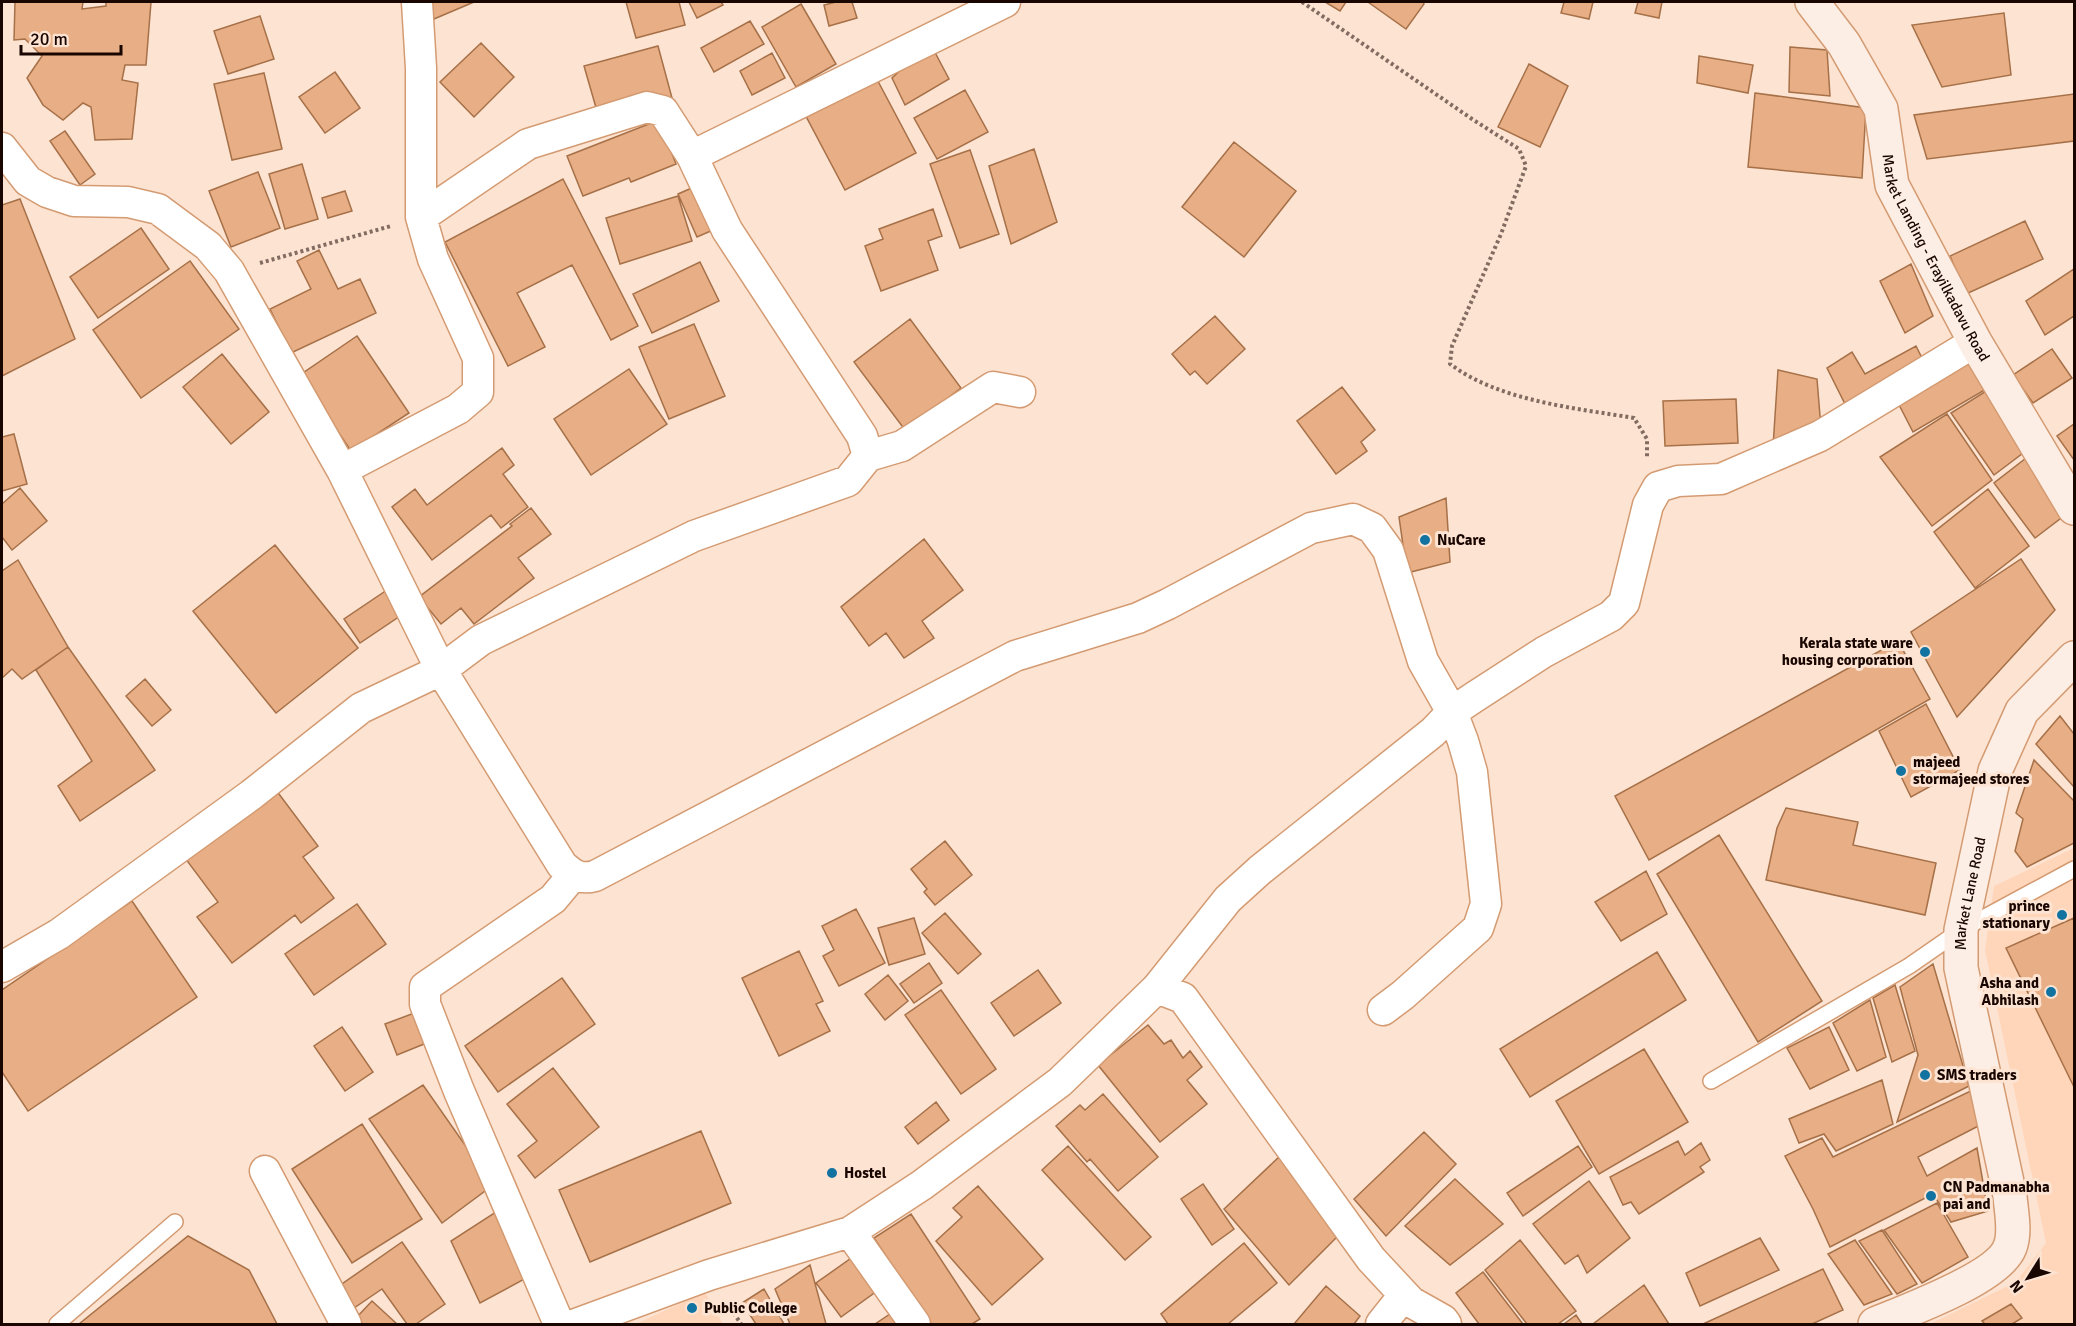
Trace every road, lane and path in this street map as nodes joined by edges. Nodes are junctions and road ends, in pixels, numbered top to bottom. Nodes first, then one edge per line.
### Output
1 (417, 2) edge
2 (1005, 2) edge
3 (1302, 2) edge
4 (1812, 2) edge
5 (2, 148) edge
6 (692, 156) junction
7 (421, 217) junction
8 (229, 271) junction
9 (1975, 342) junction
10 (1020, 392) dead end
11 (868, 456) junction
12 (342, 470) junction
13 (1658, 487) junction
14 (2074, 508) edge
15 (2074, 658) edge
16 (441, 670) junction
17 (1452, 712) junction
18 (2074, 869) edge
19 (573, 875) junction
20 (1961, 930) junction
21 (2, 967) edge
22 (1157, 988) junction
23 (1383, 1010) dead end
24 (1711, 1081) dead end
25 (265, 1171) dead end
26 (175, 1222) dead end
27 (850, 1232) junction
28 (1404, 1295) junction
29 (57, 1324) edge
30 (346, 1324) edge
31 (559, 1324) edge
32 (576, 1324) edge
33 (915, 1324) edge
34 (1381, 1324) edge
35 (1446, 1324) edge
36 (1875, 1324) edge

1 - 7 street
2 - 6 street
3 - 13 path
4 - 9 main road, Market Landing - Erayilkadavu Road
5 - 8 street
6 - 7 street
6 - 11 street
7 - 8 path
7 - 12 street
8 - 12 street
9 - 13 street
9 - 14 main road, Market Landing - Erayilkadavu Road
10 - 11 street
11 - 16 street
12 - 16 street
13 - 17 street
15 - 20 main road, Market Lane Road
16 - 19 street
16 - 21 street
17 - 19 street
17 - 22 street
17 - 23 street
18 - 20 lane
19 - 31 street
20 - 24 lane
20 - 36 main road, Market Lane Road
22 - 27 street
22 - 28 street
25 - 30 street
26 - 29 lane
27 - 32 street
27 - 33 street
28 - 34 street
28 - 35 street

